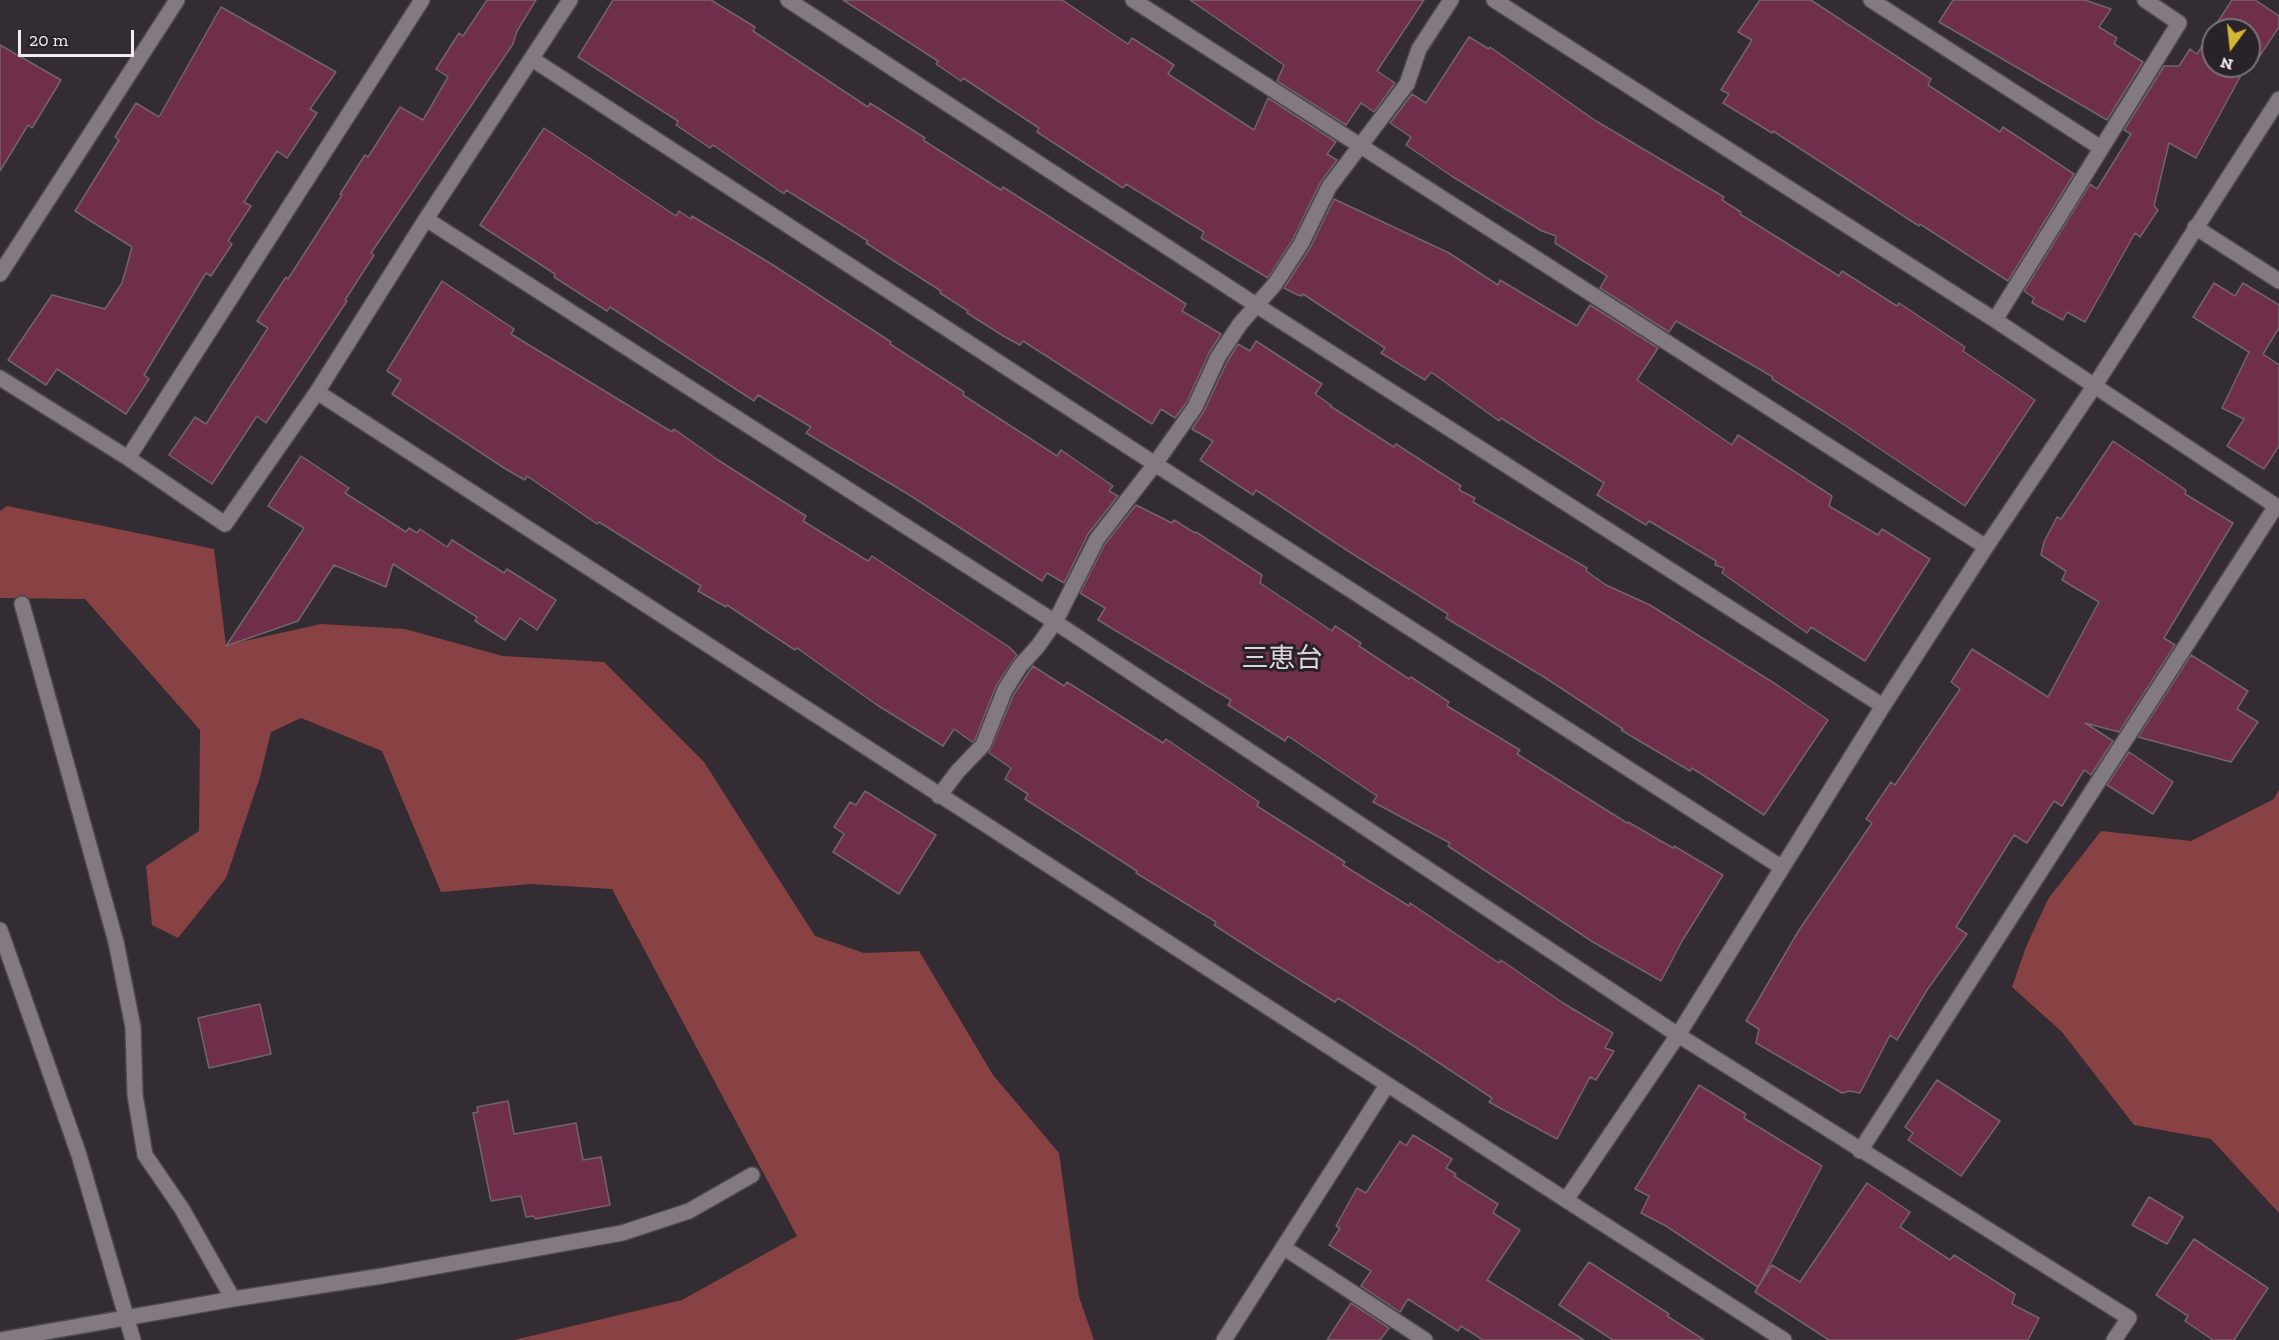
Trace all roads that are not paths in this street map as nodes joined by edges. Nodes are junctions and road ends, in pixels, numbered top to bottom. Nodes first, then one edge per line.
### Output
1 (177, 0) edge
2 (422, 0) edge
3 (570, 0) edge
4 (788, 0) edge
5 (1133, 0) edge
6 (1451, 0) edge
7 (1494, 0) edge
8 (1870, 0) edge
9 (2145, 0) edge
10 (532, 59) junction
11 (2279, 99) edge
12 (1360, 146) junction
13 (2101, 148) junction
14 (426, 219) junction
15 (2195, 227) junction
16 (0, 274) edge
17 (2279, 281) edge
18 (1256, 305) junction
19 (1995, 320) junction
20 (2, 384) edge
21 (2095, 385) junction
22 (317, 392) junction
23 (128, 458) junction
24 (1155, 464) junction
25 (2278, 507) edge
26 (1986, 547) junction
27 (22, 604) dead end
28 (1055, 622) junction
29 (1883, 706) junction
30 (939, 796) junction
31 (1781, 867) junction
32 (0, 930) edge
33 (1678, 1035) junction
34 (1387, 1085) junction
35 (1860, 1151) junction
36 (752, 1175) dead end
37 (1566, 1200) junction
38 (1283, 1247) junction
39 (233, 1299) junction
40 (126, 1319) junction
41 (0, 1340) edge
42 (133, 1340) edge
43 (1224, 1340) edge
44 (1425, 1340) edge
45 (1784, 1340) edge
46 (2114, 1340) edge

1 - 16 street
2 - 23 street
3 - 10 street
4 - 18 street
5 - 12 street
6 - 12 street
7 - 19 street
8 - 13 street
9 - 13 street
10 - 14 street
10 - 24 street
11 - 15 street
12 - 18 street
12 - 26 street
13 - 19 street
14 - 22 street
14 - 28 street
15 - 17 street
15 - 21 street
18 - 24 street
18 - 29 street
19 - 21 street
20 - 23 street
21 - 25 street
21 - 26 street
22 - 23 street
22 - 30 street
24 - 28 street
24 - 31 street
25 - 35 street
26 - 29 street
27 - 39 street
28 - 30 street
28 - 33 street
29 - 31 street
30 - 34 street
31 - 33 street
32 - 40 street
33 - 35 street
33 - 37 street
34 - 37 street
34 - 38 street
35 - 46 street
36 - 39 street
37 - 45 street
38 - 43 street
38 - 44 street
39 - 40 street
40 - 41 street
40 - 42 street

